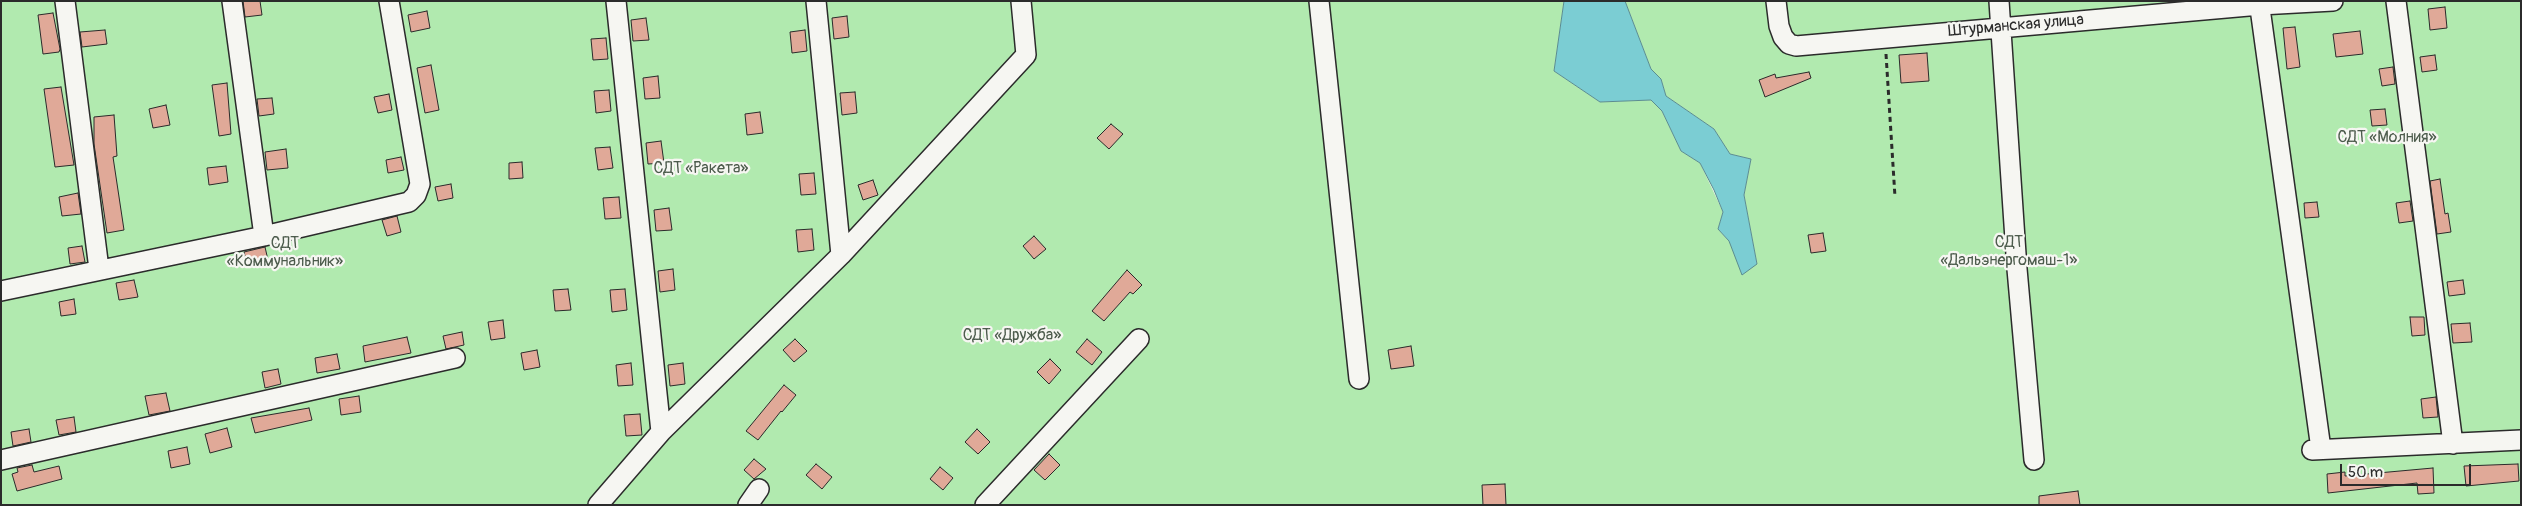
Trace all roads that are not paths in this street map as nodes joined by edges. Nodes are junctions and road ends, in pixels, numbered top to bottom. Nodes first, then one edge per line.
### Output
1 (65, 1) edge
2 (232, 1) edge
3 (389, 1) edge
4 (616, 1) edge
5 (816, 1) edge
6 (1021, 1) edge
7 (1319, 1) edge
8 (1776, 1) edge
9 (1999, 1) edge
10 (2333, 1) edge
11 (2396, 1) edge
12 (2254, 4) edge
13 (2001, 28) junction
14 (264, 236) junction
15 (841, 255) junction
16 (99, 269) junction
17 (1, 290) edge
18 (1139, 339) dead end
19 (455, 358) dead end
20 (1359, 379) dead end
21 (661, 432) junction
22 (2521, 440) edge
23 (2453, 444) junction
24 (1, 460) edge
25 (2034, 460) dead end
26 (759, 489) dead end
27 (598, 505) edge
28 (748, 505) edge
29 (985, 505) edge

1 - 16 lane
2 - 14 lane
3 - 14 lane
4 - 21 lane
5 - 15 lane
6 - 15 lane
7 - 20 lane
8 - 13 lane, Штурманская улица
9 - 13 lane
10 - 12 lane, Штурманская улица
11 - 23 lane
12 - 13 lane, Штурманская улица
12 - 23 lane
13 - 25 lane
14 - 16 lane
15 - 21 lane
16 - 17 lane
18 - 29 lane
19 - 24 lane
21 - 27 lane
22 - 23 lane
26 - 28 lane

